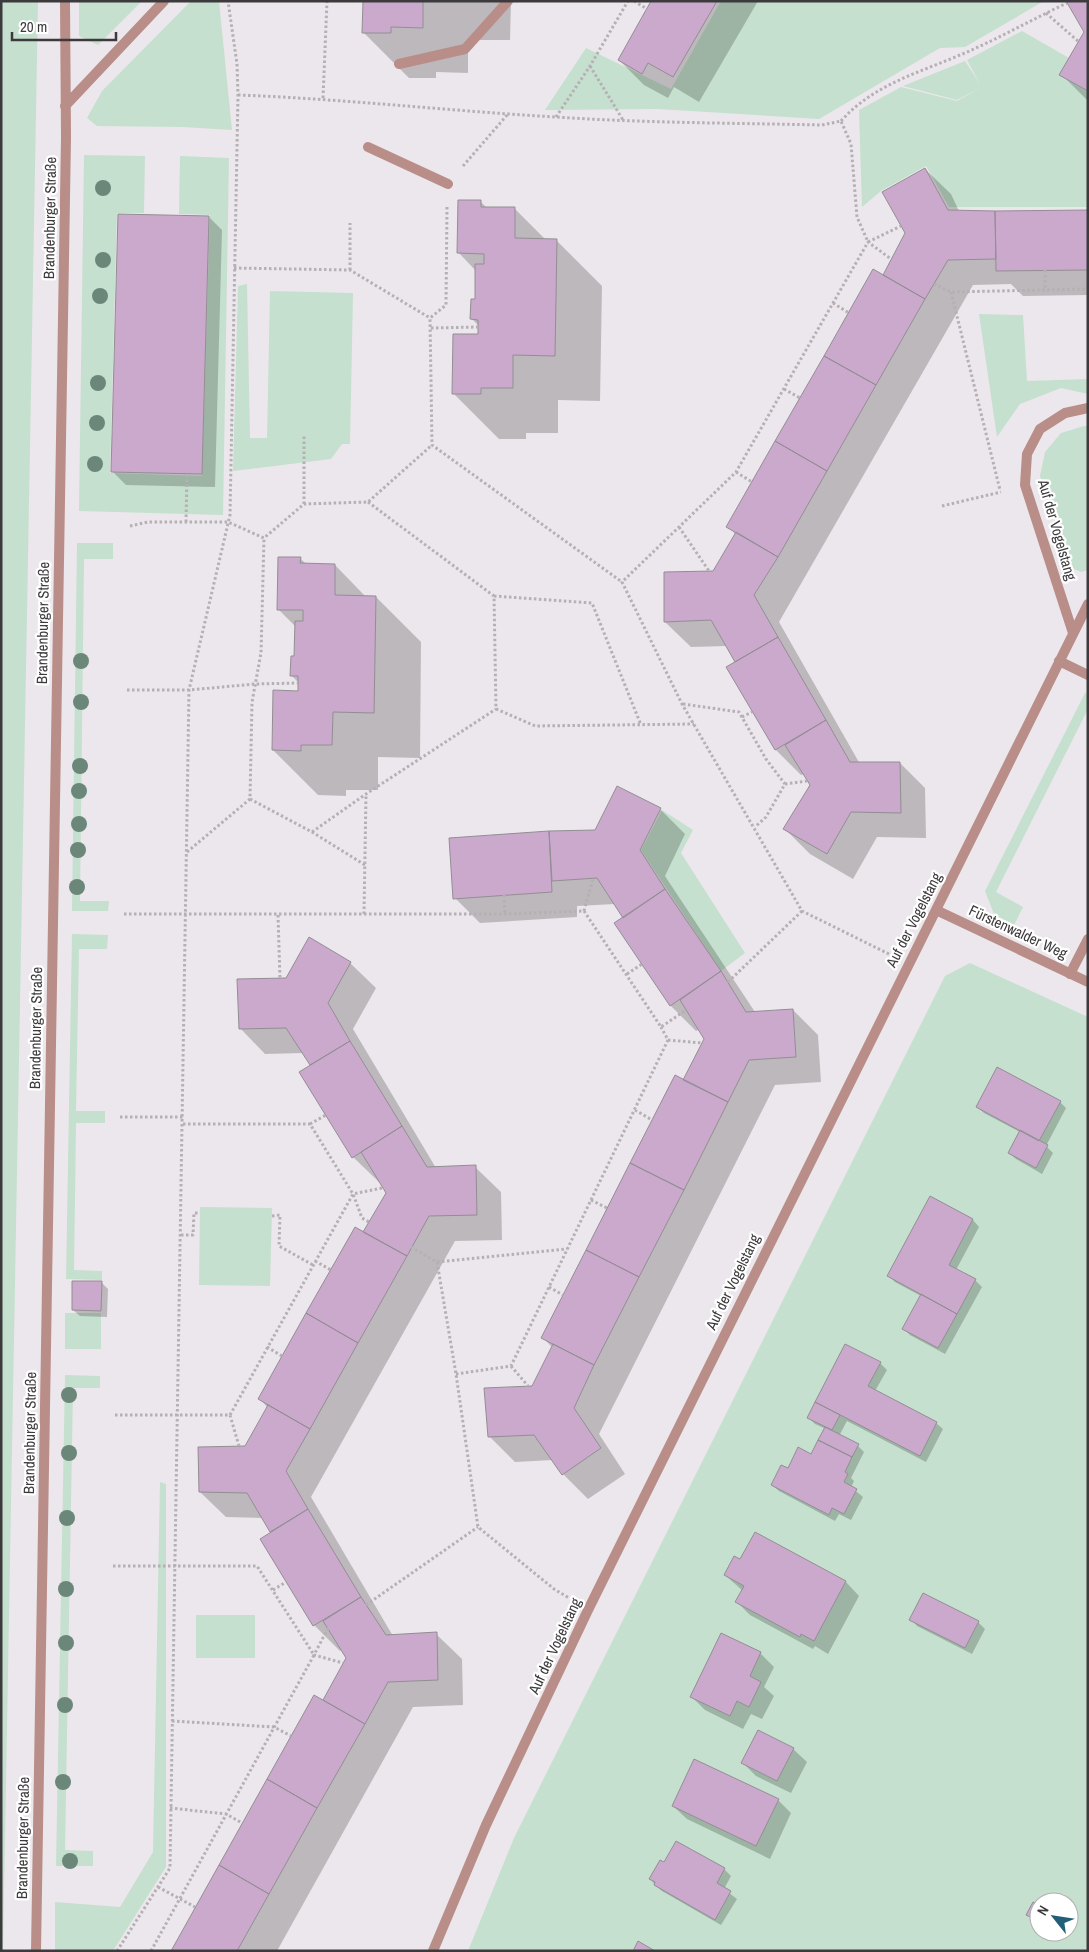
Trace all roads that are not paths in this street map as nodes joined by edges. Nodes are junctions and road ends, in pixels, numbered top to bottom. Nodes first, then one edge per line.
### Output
1 (65, 1) edge
2 (164, 1) edge
3 (508, 1) edge
4 (399, 64) dead end
5 (65, 106) junction
6 (368, 147) dead end
7 (448, 184) dead end
8 (1088, 408) edge
9 (1088, 604) edge
10 (1072, 633) junction
11 (1059, 661) junction
12 (1088, 675) edge
13 (936, 910) junction
14 (1088, 939) edge
15 (1070, 974) junction
16 (1088, 982) edge
17 (36, 1951) edge
18 (433, 1951) edge

1 - 5 street, Brandenburger Straße
2 - 5 street
3 - 4 street
5 - 17 street, Brandenburger Straße
6 - 7 street
8 - 10 street, Auf der Vogelstang
9 - 10 street, Auf der Vogelstang
10 - 11 street, Auf der Vogelstang
11 - 12 street
11 - 13 street, Auf der Vogelstang
13 - 15 street, Fürstenwalder Weg
13 - 18 street, Auf der Vogelstang
14 - 15 street
15 - 16 street, Fürstenwalder Weg

